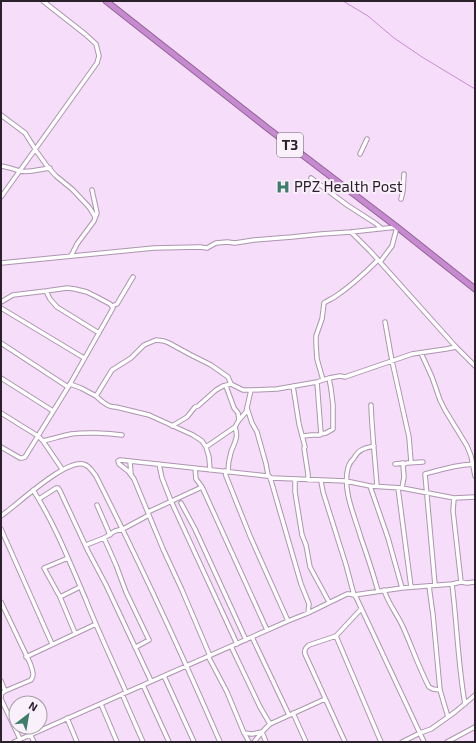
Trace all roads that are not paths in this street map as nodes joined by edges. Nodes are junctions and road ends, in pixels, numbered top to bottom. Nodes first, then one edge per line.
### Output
1 (43, 1) edge
2 (106, 1) edge
3 (1, 116) edge
4 (367, 139) dead end
5 (35, 149) junction
6 (360, 154) dead end
7 (1, 166) edge
8 (50, 168) junction
9 (20, 171) junction
10 (404, 174) dead end
11 (311, 178) dead end
12 (92, 190) dead end
13 (1, 197) edge
14 (400, 199) dead end
15 (95, 218) junction
16 (397, 227) junction
17 (381, 228) junction
18 (351, 232) junction
19 (69, 257) junction
20 (379, 261) junction
21 (1, 263) edge
22 (133, 277) dead end
23 (475, 289) edge
24 (46, 291) junction
25 (1, 302) edge
26 (112, 306) junction
27 (1, 308) edge
28 (386, 322) dead end
29 (99, 333) junction
30 (1, 343) edge
31 (456, 346) junction
32 (421, 353) junction
33 (84, 358) junction
34 (392, 362) junction
35 (475, 366) edge
36 (1, 378) edge
37 (329, 378) junction
38 (323, 380) junction
39 (317, 382) junction
40 (231, 384) junction
41 (69, 385) junction
42 (226, 386) junction
43 (293, 386) junction
44 (251, 390) junction
45 (96, 396) junction
46 (371, 405) dead end
47 (247, 408) junction
48 (53, 411) junction
49 (1, 413) edge
50 (239, 420) junction
51 (172, 426) junction
52 (234, 428) junction
53 (321, 434) junction
54 (122, 435) dead end
55 (38, 436) junction
56 (303, 436) junction
57 (43, 441) junction
58 (374, 446) junction
59 (1, 447) edge
60 (206, 447) junction
61 (130, 461) junction
62 (411, 462) junction
63 (423, 462) dead end
64 (158, 464) junction
65 (395, 464) dead end
66 (404, 464) junction
67 (474, 464) edge
68 (195, 468) junction
69 (62, 470) junction
70 (210, 470) junction
71 (226, 472) junction
72 (131, 474) junction
73 (475, 476) edge
74 (270, 477) junction
75 (295, 479) junction
76 (308, 480) junction
77 (321, 481) junction
78 (346, 482) junction
79 (370, 486) junction
80 (377, 486) junction
81 (202, 487) junction
82 (400, 488) junction
83 (33, 490) junction
84 (427, 493) junction
85 (475, 497) edge
86 (454, 498) junction
87 (39, 499) junction
88 (171, 501) junction
89 (181, 503) dead end
90 (97, 505) dead end
91 (148, 513) junction
92 (1, 516) edge
93 (1, 529) edge
94 (123, 529) junction
95 (110, 535) junction
96 (104, 538) junction
97 (86, 545) junction
98 (68, 558) junction
99 (461, 582) junction
100 (475, 582) edge
101 (452, 584) junction
102 (435, 585) junction
103 (429, 586) junction
104 (411, 587) junction
105 (80, 588) junction
106 (402, 588) junction
107 (384, 590) junction
108 (378, 591) junction
109 (354, 595) junction
110 (60, 597) junction
111 (1, 602) edge
112 (329, 602) junction
113 (361, 609) junction
114 (308, 613) junction
115 (288, 621) junction
116 (96, 624) junction
117 (267, 630) junction
118 (74, 633) junction
119 (336, 636) junction
120 (252, 637) junction
121 (246, 640) junction
122 (52, 644) junction
123 (237, 644) junction
124 (231, 646) junction
125 (136, 647) junction
126 (26, 656) junction
127 (209, 656) junction
128 (187, 666) junction
129 (164, 676) junction
130 (1, 681) edge
131 (152, 682) junction
132 (143, 685) junction
133 (440, 690) junction
134 (5, 691) junction
135 (126, 692) junction
136 (122, 694) junction
137 (475, 695) edge
138 (1, 698) edge
139 (326, 698) junction
140 (100, 704) junction
141 (465, 704) junction
142 (293, 713) junction
143 (289, 715) junction
144 (67, 718) junction
145 (448, 718) junction
146 (270, 724) junction
147 (48, 726) edge
148 (475, 727) edge
149 (262, 732) junction
150 (244, 733) junction
151 (421, 734) junction
152 (28, 735) edge
153 (20, 739) junction
154 (14, 742) edge
155 (77, 742) edge
156 (117, 742) edge
157 (143, 742) edge
158 (168, 742) edge
159 (194, 742) edge
160 (220, 742) edge
161 (249, 742) edge
162 (254, 742) edge
163 (266, 742) edge
164 (306, 742) edge
165 (345, 742) edge
166 (381, 742) edge
167 (402, 742) edge
168 (424, 742) edge
169 (447, 742) edge

1 - 5 street
2 - 16 highway, T3
3 - 5 street
4 - 6 street
5 - 8 street
5 - 9 street
7 - 9 street
8 - 9 street
8 - 15 street
9 - 13 street
10 - 14 street
11 - 17 street
12 - 15 street
15 - 19 street
16 - 17 street
16 - 20 street
16 - 23 highway, T3
17 - 18 street
18 - 19 street
18 - 20 street
19 - 21 street
20 - 31 street
20 - 38 street
22 - 26 street
24 - 25 street
24 - 26 street
24 - 29 street
26 - 29 street
27 - 33 street
28 - 34 street
29 - 33 street
30 - 41 street
31 - 32 street
31 - 35 street
32 - 34 street
32 - 67 street
33 - 41 street
34 - 37 street
34 - 62 street
36 - 48 street
37 - 38 street
37 - 53 street
38 - 39 street
39 - 43 street
39 - 53 street
40 - 42 street
40 - 44 street
40 - 45 street
41 - 45 street
41 - 48 street
42 - 50 street
42 - 51 street
43 - 44 street
43 - 56 street
44 - 47 street
45 - 51 street
46 - 58 street
47 - 50 street
47 - 74 street
48 - 55 street
49 - 55 street
50 - 52 street
51 - 60 street
52 - 60 street
52 - 71 street
53 - 56 street
54 - 57 street
55 - 57 street
55 - 59 street
56 - 76 street
57 - 69 street
58 - 78 street
58 - 80 street
60 - 70 street
61 - 64 street
61 - 72 street
61 - 72 street
62 - 63 street
62 - 66 street
64 - 68 street
64 - 88 street
65 - 66 street
66 - 82 street
67 - 73 street
67 - 84 street
68 - 70 street
68 - 81 street
69 - 83 street
69 - 94 street
70 - 71 street
71 - 74 street
71 - 115 street
72 - 91 street
74 - 75 street
74 - 114 street
75 - 76 street
75 - 112 street
76 - 77 street
77 - 78 street
77 - 109 street
78 - 79 street
78 - 108 street
79 - 80 street
79 - 106 street
80 - 82 street
81 - 88 street
81 - 117 street
82 - 84 street
82 - 104 street
83 - 87 street
83 - 92 street
84 - 86 street
84 - 102 street
85 - 86 street
86 - 99 street
87 - 97 street
87 - 98 street
88 - 91 street
88 - 123 street
89 - 121 street
90 - 95 street
91 - 94 street
91 - 127 street
93 - 122 street
94 - 95 street
94 - 128 street
95 - 96 street
96 - 97 street
96 - 125 street
97 - 125 street
98 - 105 street
98 - 110 street
99 - 100 street
99 - 101 street
101 - 102 street
101 - 141 street
102 - 103 street
103 - 104 street
103 - 133 street
104 - 106 street
105 - 110 street
105 - 116 street
106 - 107 street
107 - 108 street
107 - 133 street
108 - 109 street
109 - 112 street
109 - 113 street
110 - 118 street
111 - 126 street
112 - 114 street
113 - 119 street
113 - 151 street
114 - 115 street
115 - 117 street
116 - 118 street
116 - 135 street
117 - 120 street
118 - 122 street
119 - 139 street
119 - 166 street
120 - 121 street
120 - 143 street
121 - 123 street
122 - 126 street
123 - 124 street
124 - 127 street
124 - 146 street
125 - 131 street
126 - 134 street
127 - 128 street
127 - 150 street
128 - 129 street
128 - 160 street
129 - 131 street
129 - 159 street
130 - 134 street
131 - 132 street
132 - 135 street
132 - 158 street
133 - 145 street
134 - 138 street
135 - 136 street
136 - 140 street
136 - 157 street
137 - 141 street
138 - 153 street
139 - 142 street
139 - 165 street
140 - 144 street
140 - 156 street
141 - 145 street
142 - 143 street
142 - 164 street
143 - 146 street
144 - 147 street
144 - 155 street
145 - 151 street
146 - 149 street
148 - 169 street
149 - 150 street
149 - 162 street
149 - 163 street
150 - 161 street
151 - 167 street
151 - 168 street
152 - 153 street
153 - 154 street

